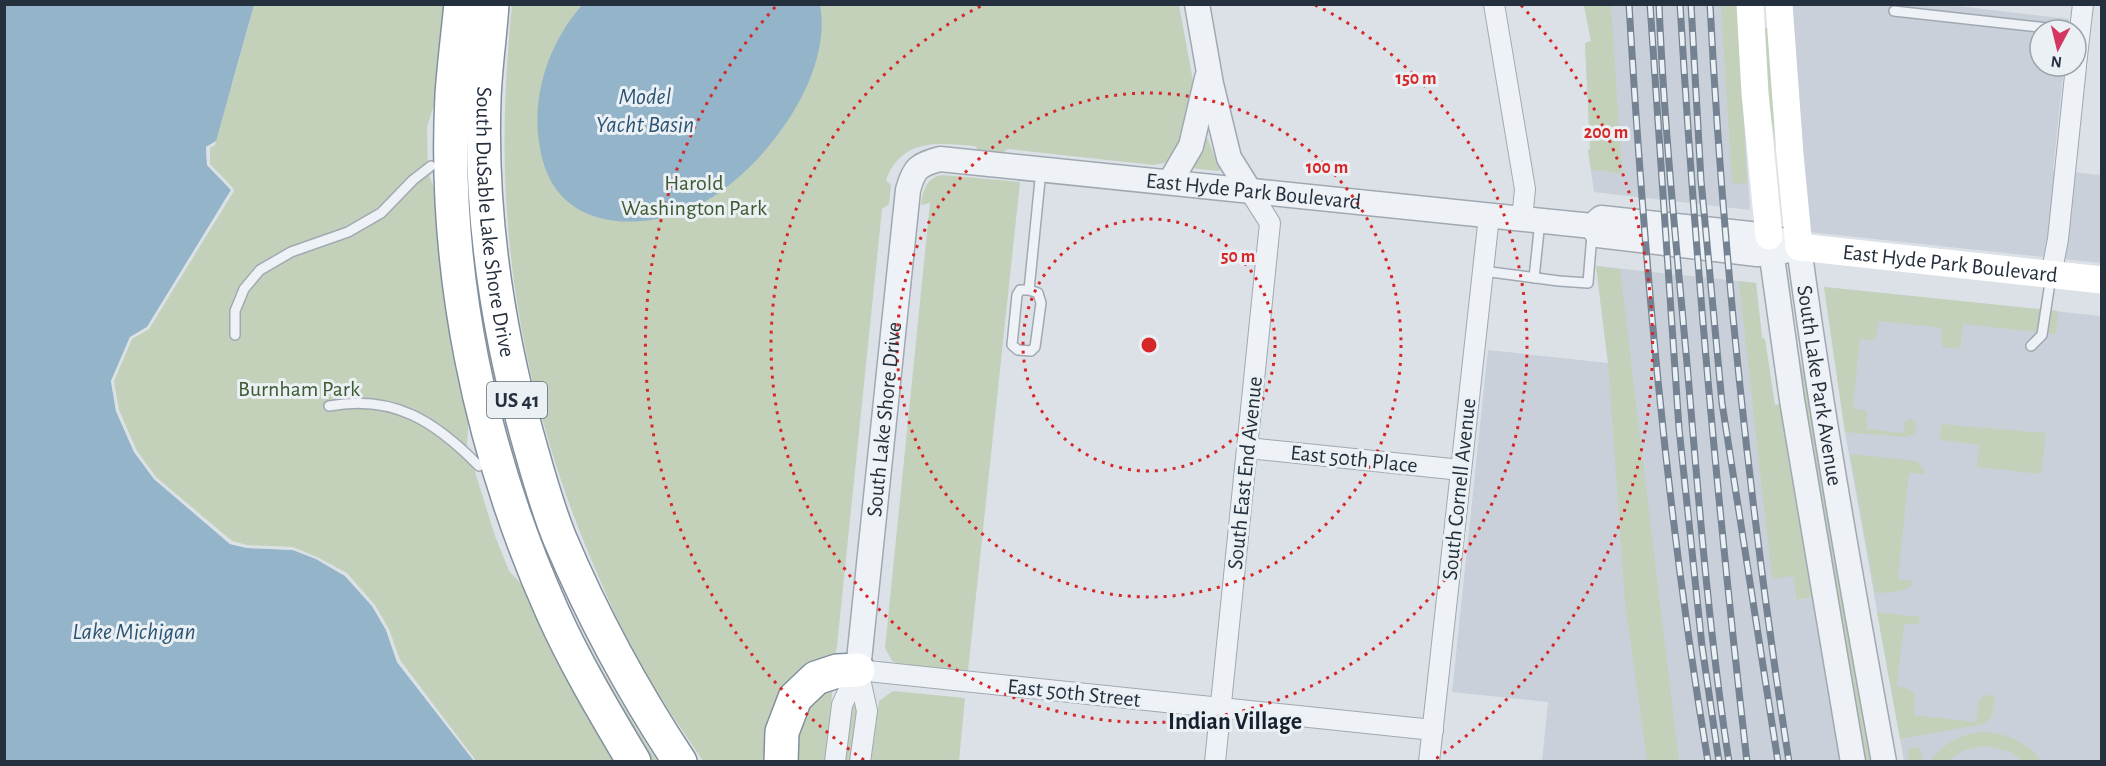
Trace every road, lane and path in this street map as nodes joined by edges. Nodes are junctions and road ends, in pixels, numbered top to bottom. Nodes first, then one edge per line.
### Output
1 (461, 4) edge
2 (492, 4) edge
3 (1197, 4) edge
4 (1494, 4) edge
5 (1750, 4) edge
6 (1779, 4) edge
7 (1894, 11) dead end
8 (2028, 26) edge
9 (1209, 69) junction
10 (2075, 78) edge
11 (431, 165) dead end
12 (916, 169) joint
13 (1041, 170) junction
14 (1170, 182) junction
15 (1249, 190) junction
16 (1489, 216) junction
17 (1531, 220) junction
18 (1592, 226) junction
19 (1770, 245) junction
20 (1799, 247) junction
21 (1483, 271) junction
22 (2051, 276) junction
23 (1534, 278) junction
24 (2102, 280) edge
25 (1029, 290) junction
26 (235, 335) dead end
27 (2031, 346) dead end
28 (329, 406) dead end
29 (1248, 448) junction
30 (479, 466) dead end
31 (1461, 471) junction
32 (858, 670) junction
33 (1220, 709) junction
34 (1433, 730) junction
35 (634, 762) edge
36 (680, 762) edge
37 (781, 762) edge
38 (835, 762) edge
39 (861, 762) edge
40 (1215, 762) edge
41 (1429, 762) edge
42 (1853, 762) edge
43 (1884, 762) edge

1 - 35 highway, South DuSable Lake Shore Drive / US 41
2 - 36 highway, South DuSable Lake Shore Drive / US 41
3 - 9 street
4 - 17 street
5 - 19 main road, South Lake Park Avenue
6 - 20 main road, South Lake Park Avenue
7 - 8 lane
9 - 14 street
9 - 15 street
10 - 22 street
11 - 26 lane
12 - 13 street, East Hyde Park Boulevard
12 - 32 street, South Lake Shore Drive
13 - 14 street, East Hyde Park Boulevard
13 - 25 lane
14 - 15 street, East Hyde Park Boulevard
15 - 16 street, East Hyde Park Boulevard
15 - 29 street, South East End Avenue
16 - 17 street, East Hyde Park Boulevard
16 - 21 street, South Cornell Avenue
17 - 18 street, East Hyde Park Boulevard
17 - 23 lane
18 - 19 street, East Hyde Park Boulevard
18 - 23 lane
19 - 20 street, East Hyde Park Boulevard
19 - 42 street, South Lake Park Avenue
20 - 22 main road, East Hyde Park Boulevard
20 - 43 street, South Lake Park Avenue
21 - 23 lane
21 - 31 street, South Cornell Avenue
22 - 24 main road, East Hyde Park Boulevard
22 - 27 lane
25 - 25 lane
28 - 30 lane
29 - 31 street, East 50th Place
29 - 33 street, South East End Avenue
31 - 34 street, South Cornell Avenue
32 - 33 street, East 50th Street
32 - 37 highway
32 - 38 street
32 - 39 street
33 - 34 street, East 50th Street
33 - 40 street, South East End Avenue
34 - 41 street, South Cornell Avenue

